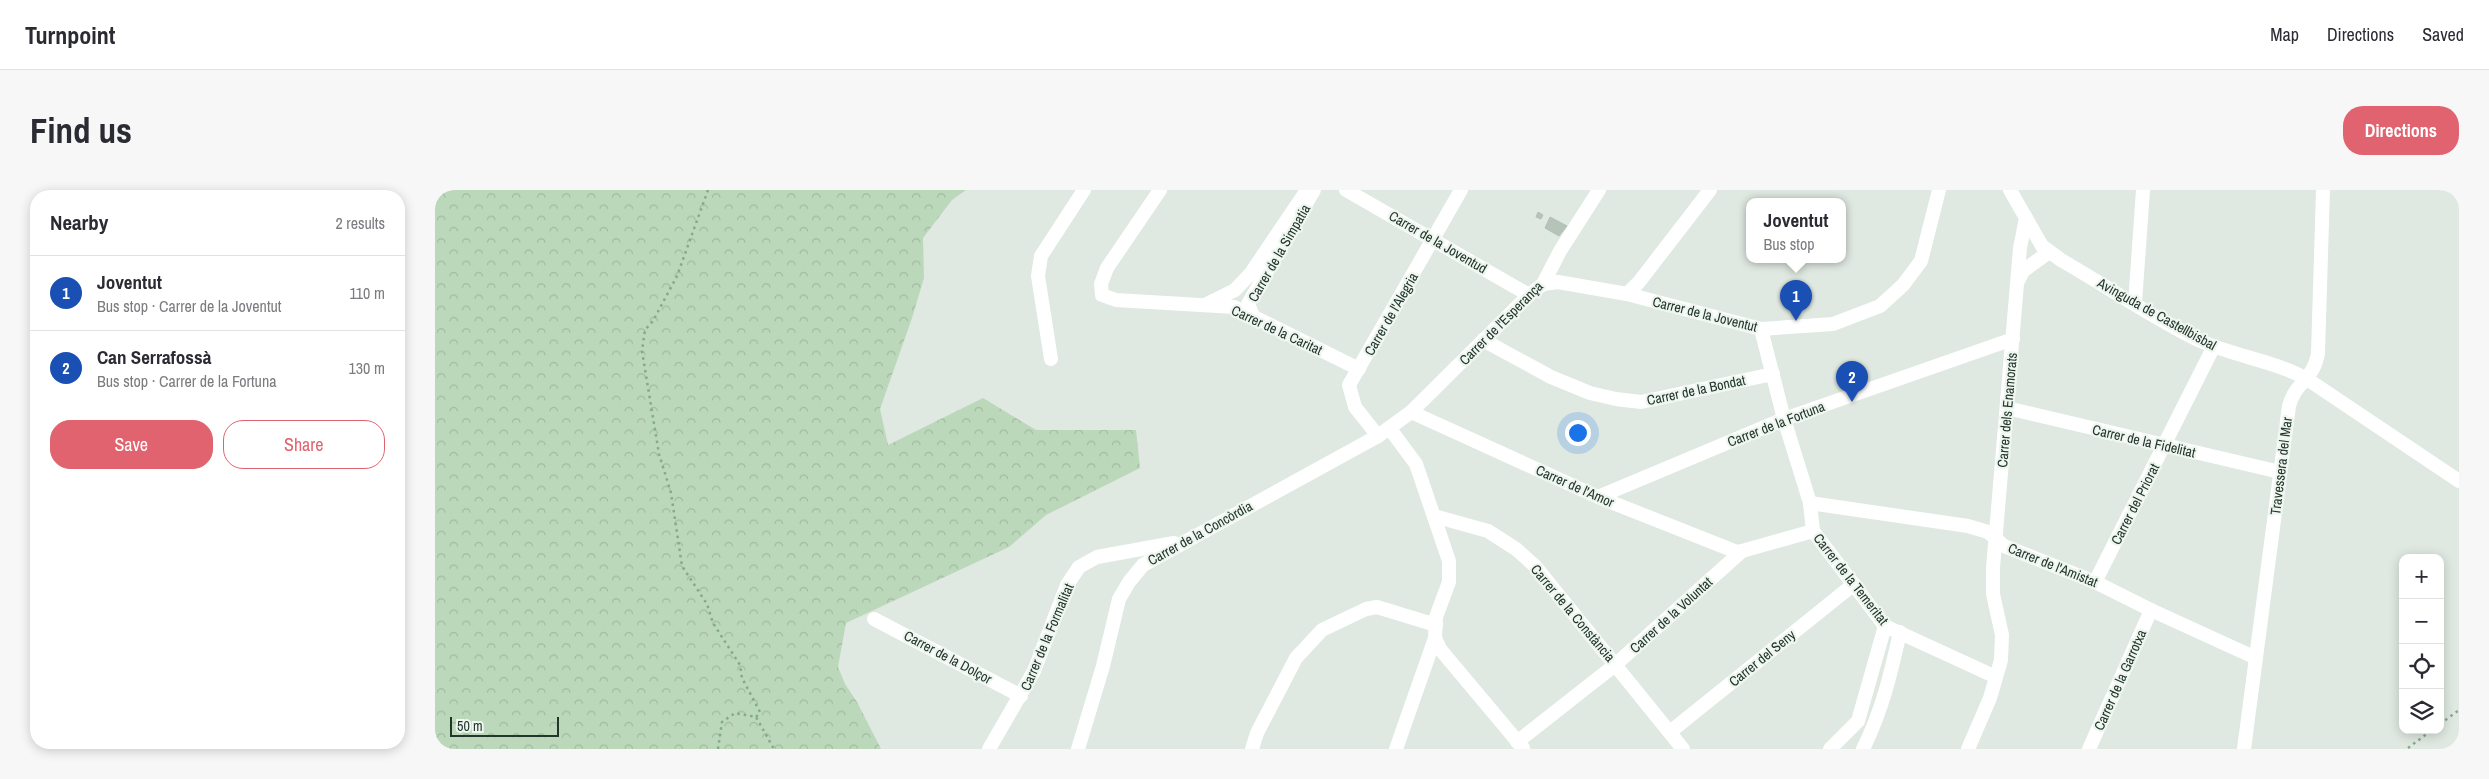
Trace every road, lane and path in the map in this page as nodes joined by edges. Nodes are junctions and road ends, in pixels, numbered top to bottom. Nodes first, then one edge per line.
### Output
1 (708, 190) edge
2 (1084, 190) edge
3 (1160, 190) edge
4 (1307, 190) edge
5 (1314, 190) edge
6 (1346, 190) edge
7 (1461, 190) edge
8 (1599, 190) edge
9 (1710, 190) edge
10 (1939, 190) edge
11 (2010, 190) edge
12 (2143, 190) edge
13 (2323, 190) edge
14 (2026, 218) junction
15 (1433, 239) junction
16 (2049, 252) junction
17 (2017, 282) junction
18 (1543, 284) junction
19 (1627, 294) junction
20 (1529, 295) junction
21 (2135, 303) junction
22 (1207, 304) junction
23 (1253, 316) junction
24 (1761, 329) junction
25 (2013, 339) junction
26 (1483, 340) junction
27 (2214, 346) junction
28 (1051, 359) dead end
29 (1359, 370) junction
30 (1773, 374) junction
31 (2307, 379) junction
32 (2007, 408) junction
33 (1411, 412) junction
34 (1784, 418) junction
35 (1384, 432) junction
36 (2164, 446) junction
37 (2280, 472) junction
38 (2459, 481) edge
39 (1598, 497) junction
40 (1810, 504) junction
41 (1434, 516) junction
42 (1813, 531) junction
43 (1997, 539) junction
44 (1185, 541) junction
45 (1743, 551) junction
46 (2095, 582) junction
47 (1854, 584) junction
48 (2151, 610) junction
49 (874, 619) dead end
50 (1885, 626) junction
51 (1435, 631) junction
52 (1900, 632) junction
53 (2256, 658) junction
54 (1615, 664) junction
55 (1996, 677) junction
56 (1021, 696) junction
57 (2459, 710) edge
58 (756, 717) junction
59 (2444, 721) edge
60 (1670, 732) junction
61 (2427, 734) edge
62 (1520, 745) edge
63 (2408, 748) edge
64 (718, 749) edge
65 (774, 749) edge
66 (989, 749) edge
67 (1078, 749) edge
68 (1252, 749) edge
69 (1396, 749) edge
70 (1683, 749) edge
71 (1830, 749) edge
72 (1863, 749) edge
73 (1968, 749) edge
74 (2089, 749) edge
75 (2244, 749) edge

1 - 58 path
2 - 28 street
3 - 22 street, Carrer de la Caritat
4 - 22 street, Carrer de la Simpatia
5 - 23 street, Carrer de la Simpatia
6 - 15 street, Carrer de la Joventud
7 - 15 street, Carrer de l'Alegria
8 - 18 street, Carrer de l'Esperança
9 - 19 street
10 - 24 street, Carrer de la Joventut
11 - 14 street, Avinguda de Castellbisbal
12 - 21 street
13 - 31 street, Travessera del Mar
14 - 16 street, Avinguda de Castellbisbal
14 - 17 street, Carrer dels Enamorats
15 - 20 street, Carrer de la Joventud
15 - 29 street, Carrer de l'Alegria
16 - 17 street
16 - 21 street, Avinguda de Castellbisbal
17 - 25 street, Carrer dels Enamorats
18 - 19 street, Carrer de la Joventut
18 - 20 street, Carrer de l'Esperança
19 - 24 street, Carrer de la Joventut
20 - 26 street, Carrer de l'Esperança
21 - 27 street, Avinguda de Castellbisbal
22 - 23 street, Carrer de la Caritat
23 - 29 street, Carrer de la Caritat
24 - 30 street, Carrer de la Temeritat
25 - 32 street, Carrer dels Enamorats
25 - 34 street, Carrer de la Fortuna
26 - 30 street, Carrer de la Bondat
26 - 33 street, Carrer de l'Esperança
27 - 31 street, Avinguda de Castellbisbal
27 - 36 street, Carrer del Priorat
29 - 35 street, Carrer de l'Alegria
30 - 34 street, Carrer de la Temeritat
31 - 37 street, Travessera del Mar
31 - 38 street, Avinguda de Castellbisbal
32 - 36 street, Carrer de la Fidelitat
32 - 43 street, Carrer dels Enamorats
33 - 35 street, Carrer de l'Esperança
33 - 39 street, Carrer de l'Amor
34 - 39 street, Carrer de la Fortuna
34 - 40 street, Carrer de la Temeritat
35 - 41 street, Carrer de l'Alegria
35 - 44 street, Carrer de la Concòrdia
36 - 37 street, Carrer de la Fidelitat
36 - 46 street, Carrer del Priorat
37 - 53 street, Travessera del Mar
39 - 45 street, Carrer de l'Amor
40 - 42 street, Carrer de la Temeritat
40 - 43 street, Carrer de l'Amistat
41 - 51 street, Carrer de l'Alegria
41 - 54 street, Carrer de la Constància
42 - 45 street, Carrer de la Voluntat
42 - 47 street, Carrer de la Temeritat
43 - 46 street, Carrer de l'Amistat
43 - 55 street, Carrer dels Enamorats
44 - 56 street, Carrer de la Formalitat
44 - 67 street, Carrer de la Concòrdia
45 - 54 street, Carrer de la Voluntat
46 - 48 street, Carrer de l'Amistat
47 - 50 street, Carrer de la Temeritat
47 - 60 street, Carrer del Seny
48 - 53 street, Carrer de l'Amistat
48 - 74 street, Carrer de la Garrotxa
49 - 56 street, Carrer de la Dolçor
50 - 52 street, Carrer de la Temeritat
50 - 71 street
51 - 62 street
51 - 68 street
51 - 69 street, Carrer de l'Alegria
52 - 55 street, Carrer de la Temeritat
52 - 72 street
53 - 75 street, Travessera del Mar
54 - 60 street, Carrer de la Constància
54 - 62 street, Carrer de la Voluntat
55 - 73 street, Carrer dels Enamorats
56 - 66 street, Carrer de la Formalitat
57 - 59 path
58 - 64 path
58 - 65 path
60 - 70 street, Carrer de la Constància
61 - 63 path

